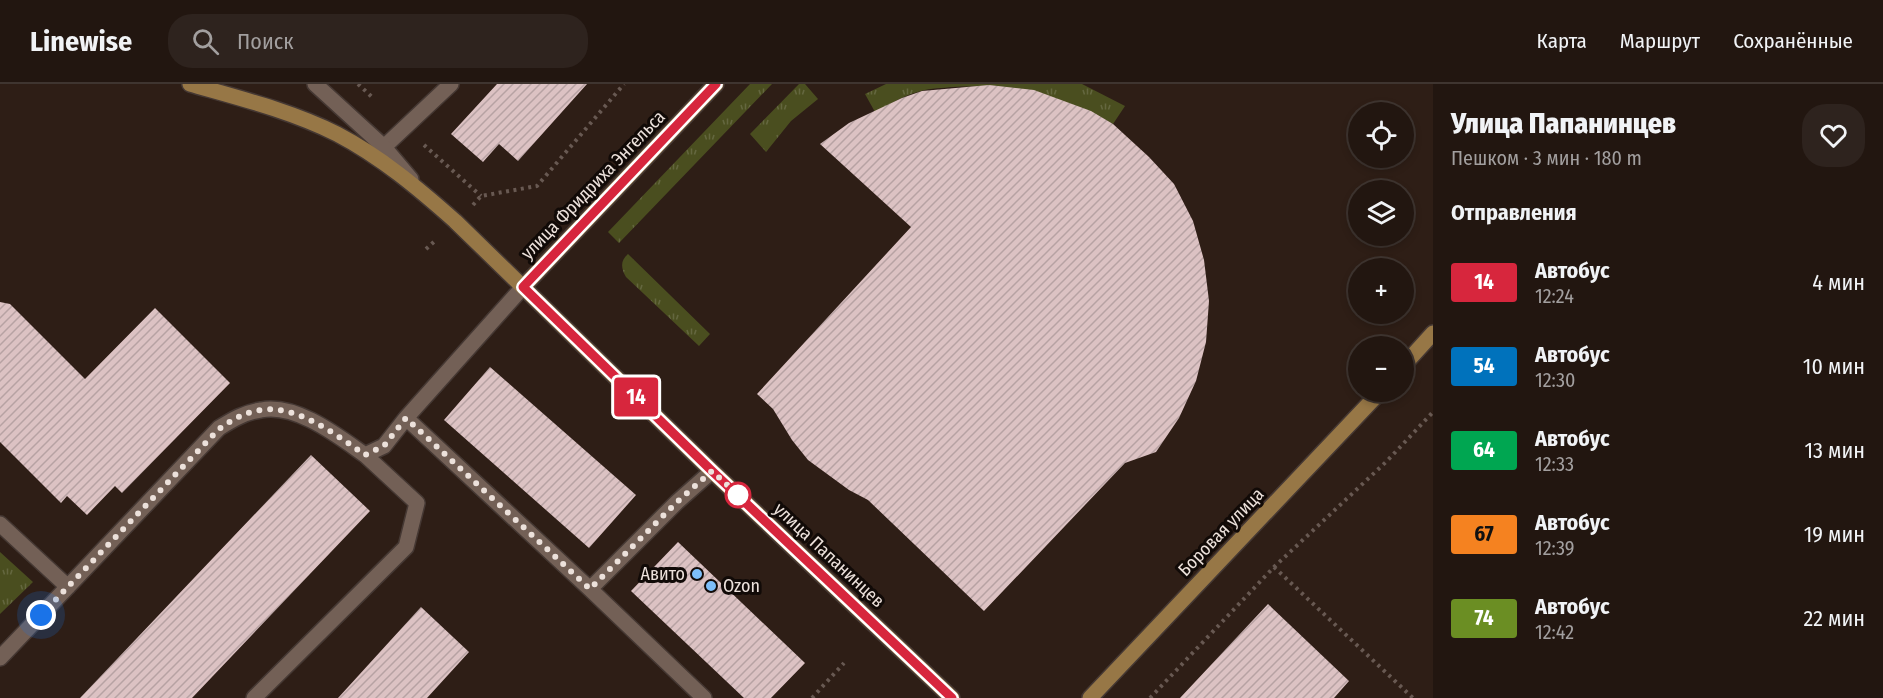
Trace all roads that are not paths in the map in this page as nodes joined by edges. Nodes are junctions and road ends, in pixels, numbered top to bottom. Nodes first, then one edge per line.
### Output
1 (190, 84) edge
2 (315, 84) edge
3 (451, 84) edge
4 (716, 84) edge
5 (218, 88) edge
6 (384, 147) junction
7 (421, 191) junction
8 (523, 287) junction
9 (1433, 333) edge
10 (1414, 354) edge
11 (1371, 402) edge
12 (406, 418) junction
13 (365, 455) junction
14 (712, 471) junction
15 (0, 524) edge
16 (68, 587) junction
17 (590, 589) junction
18 (0, 658) edge
19 (254, 698) edge
20 (704, 698) edge
21 (952, 698) edge
22 (1090, 698) edge

1 - 5 street, улица Папанинцев
2 - 6 street, улица Папанинцев
3 - 6 street
4 - 8 street, улица Фридриха Энгельса
5 - 7 street, улица Папанинцев
6 - 7 street, улица Папанинцев
7 - 8 street, улица Папанинцев
8 - 12 street
8 - 14 street, улица Папанинцев
9 - 10 street
11 - 22 street, Боровая улица
12 - 13 street
12 - 17 street
13 - 16 street
13 - 19 street
14 - 17 street
14 - 21 street, улица Папанинцев
15 - 16 street
16 - 18 street
17 - 20 street

